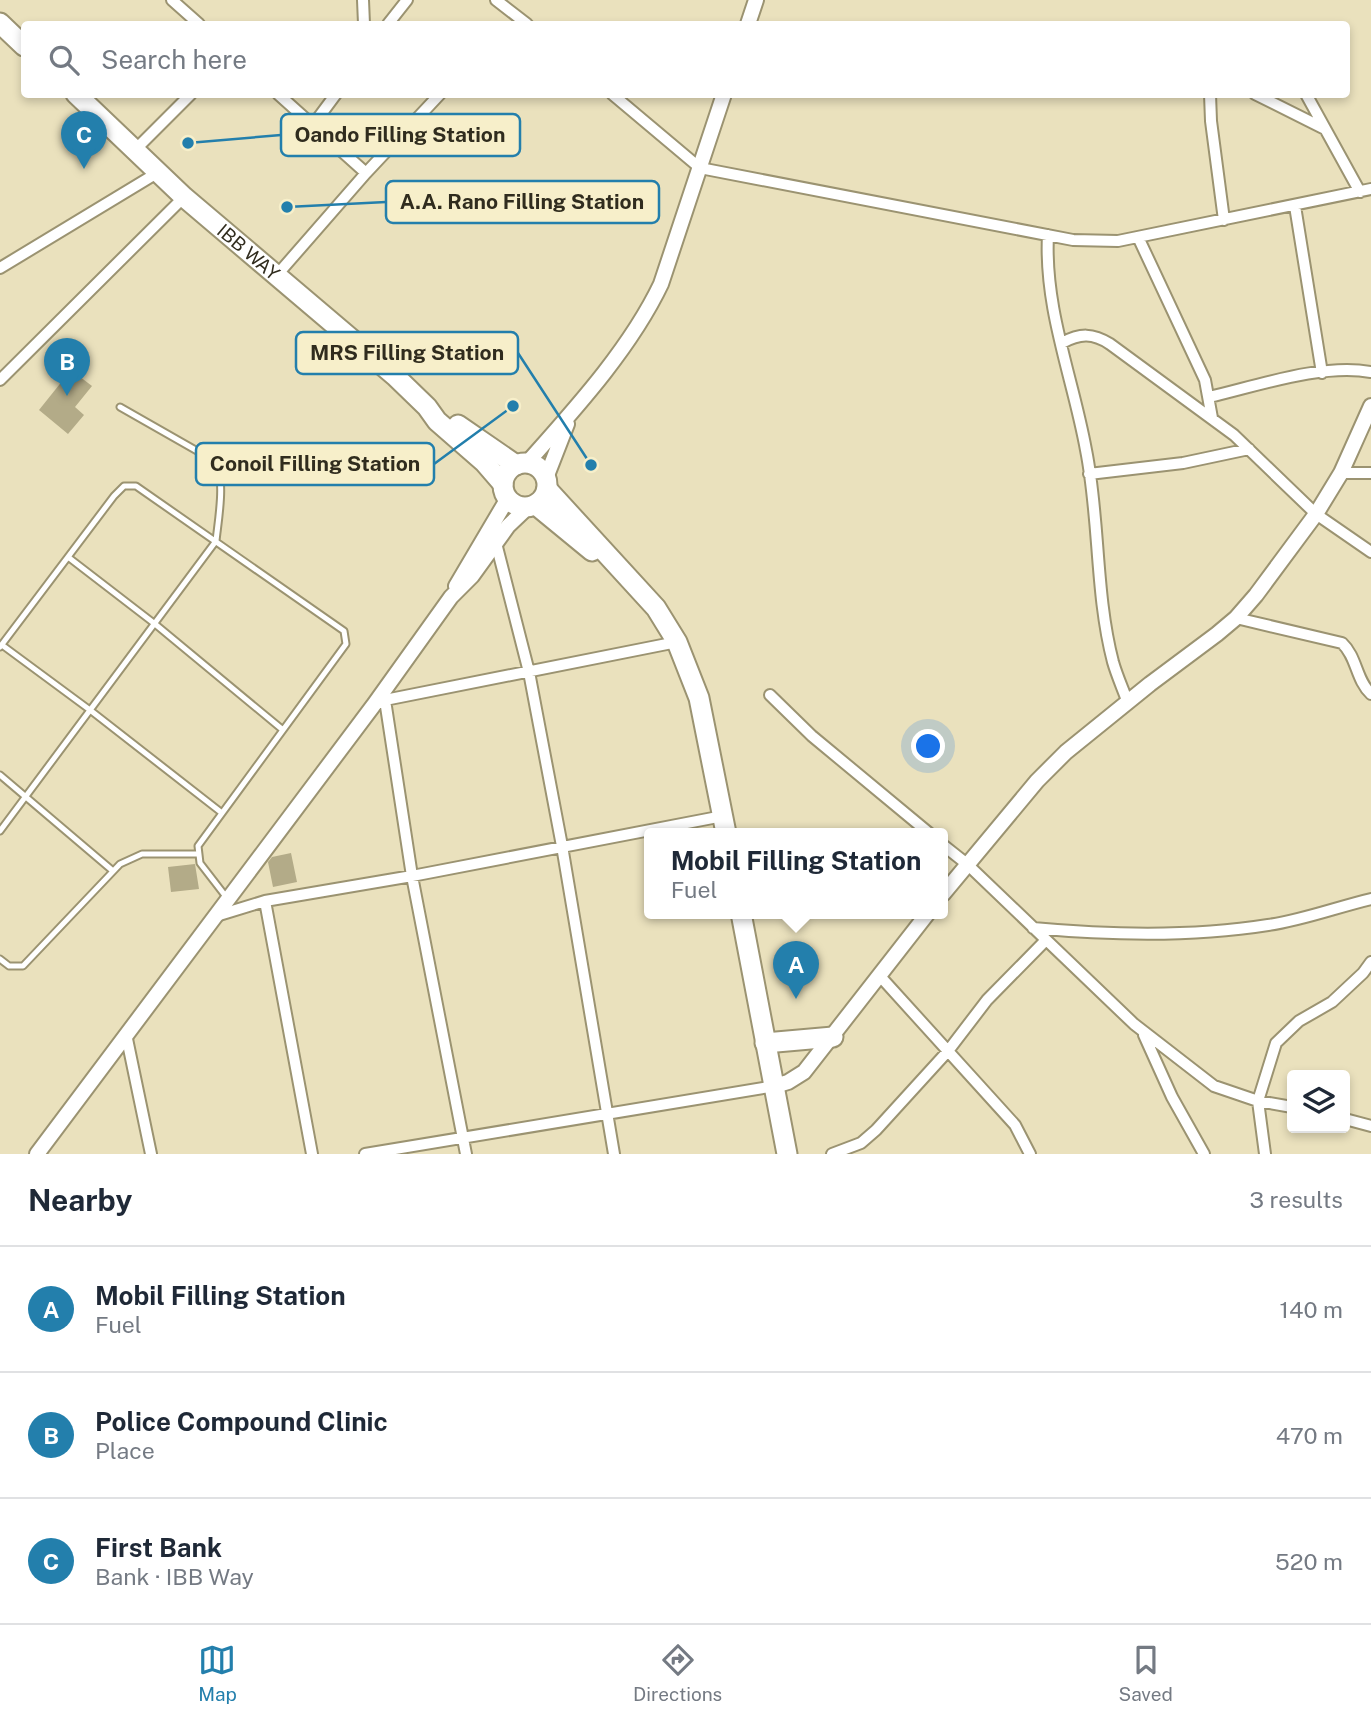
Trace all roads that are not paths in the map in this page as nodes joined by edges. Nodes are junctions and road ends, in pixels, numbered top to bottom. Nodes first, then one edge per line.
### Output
1 (172, 0) edge
2 (363, 0) edge
3 (407, 0) edge
4 (496, 0) edge
5 (756, 0) edge
6 (515, 14) junction
7 (196, 21) edge
8 (364, 21) edge
9 (390, 21) edge
10 (509, 21) edge
11 (523, 21) edge
12 (748, 21) edge
13 (0, 23) edge
14 (21, 43) edge
15 (80, 98) edge
16 (187, 98) edge
17 (283, 98) edge
18 (333, 98) edge
19 (436, 98) edge
20 (617, 98) edge
21 (723, 98) edge
22 (1210, 98) edge
23 (1263, 98) edge
24 (1308, 98) edge
25 (313, 125) junction
26 (1327, 130) junction
27 (134, 151) junction
28 (700, 168) junction
29 (157, 173) junction
30 (366, 173) junction
31 (1365, 191) edge
32 (184, 197) junction
33 (1295, 206) junction
34 (1224, 220) junction
35 (1048, 235) junction
36 (1138, 237) junction
37 (0, 268) edge
38 (277, 275) junction
39 (1062, 343) junction
40 (1371, 372) edge
41 (1322, 373) junction
42 (0, 380) edge
43 (1209, 397) junction
44 (1371, 406) edge
45 (120, 407) dead end
46 (427, 407) junction
47 (572, 413) junction
48 (1212, 418) junction
49 (1249, 449) junction
50 (522, 464) junction
51 (1341, 473) junction
52 (1371, 473) edge
53 (1089, 474) junction
54 (505, 491) junction
55 (539, 495) junction
56 (1316, 514) junction
57 (216, 541) junction
58 (496, 543) junction
59 (1371, 552) edge
60 (68, 557) junction
61 (451, 597) junction
62 (1236, 618) junction
63 (155, 624) junction
64 (677, 642) junction
65 (1, 646) edge
66 (529, 672) junction
67 (1371, 694) edge
68 (770, 695) dead end
69 (379, 703) junction
70 (1128, 703) junction
71 (90, 710) junction
72 (283, 730) junction
73 (0, 775) edge
74 (26, 796) junction
75 (222, 813) junction
76 (725, 825) edge
77 (702, 828) edge
78 (923, 828) edge
79 (0, 831) edge
80 (644, 835) edge
81 (562, 846) junction
82 (948, 849) edge
83 (198, 854) junction
84 (967, 864) junction
85 (113, 871) junction
86 (412, 876) junction
87 (948, 888) edge
88 (227, 898) junction
89 (1371, 899) edge
90 (265, 901) junction
91 (216, 916) junction
92 (742, 919) edge
93 (923, 919) edge
94 (1033, 928) junction
95 (1046, 940) junction
96 (0, 959) edge
97 (1371, 962) edge
98 (879, 975) junction
99 (1142, 1030) junction
100 (126, 1034) junction
101 (833, 1037) junction
102 (765, 1043) junction
103 (948, 1051) junction
104 (775, 1086) junction
105 (1258, 1101) junction
106 (1287, 1106) edge
107 (606, 1113) junction
108 (1350, 1120) edge
109 (1371, 1126) edge
110 (462, 1139) junction
111 (37, 1154) edge
112 (151, 1154) edge
113 (312, 1154) edge
114 (365, 1154) edge
115 (466, 1154) edge
116 (614, 1154) edge
117 (787, 1154) edge
118 (832, 1154) edge
119 (1030, 1154) edge
120 (1204, 1154) edge
121 (1265, 1154) edge

1 - 7 street
2 - 8 street
3 - 9 street
4 - 6 street
5 - 12 street
6 - 10 street
6 - 11 street
13 - 14 highway
15 - 27 highway, IBB WAY
16 - 27 street
17 - 25 street
18 - 25 street
19 - 30 street
20 - 28 street
21 - 28 street
22 - 34 street
23 - 26 street
24 - 26 street
25 - 30 street
26 - 31 street
27 - 29 highway, IBB WAY
28 - 35 street
28 - 47 street
29 - 32 highway, IBB WAY
29 - 37 street
30 - 38 street
31 - 33 street
32 - 38 highway, IBB WAY
32 - 42 street
33 - 34 street
33 - 41 street
34 - 36 street
35 - 36 street
35 - 39 street
36 - 43 street
38 - 46 highway, IBB WAY
39 - 48 street
39 - 53 street
40 - 41 street
41 - 43 street
43 - 48 street
44 - 51 street
45 - 57 lane
46 - 50 highway
46 - 54 highway
47 - 50 street
47 - 55 street
48 - 49 street
49 - 53 street
49 - 56 street
50 - 54 highway
50 - 55 highway
51 - 52 street
51 - 56 street
53 - 70 street
54 - 55 highway
54 - 61 street
55 - 58 street
55 - 64 highway
56 - 59 street
56 - 62 street
57 - 60 lane
57 - 63 lane
57 - 72 lane
58 - 61 street
58 - 66 street
60 - 63 lane
60 - 65 lane
61 - 69 street
62 - 67 street
62 - 70 street
63 - 71 lane
63 - 72 lane
64 - 66 street
64 - 76 highway
65 - 71 lane
66 - 69 street
66 - 81 street
68 - 78 street
69 - 86 street
69 - 88 street
70 - 84 street
71 - 74 lane
71 - 75 lane
72 - 75 lane
73 - 74 lane
74 - 79 lane
74 - 85 lane
75 - 83 lane
76 - 77 street
80 - 81 street
81 - 86 street
81 - 107 street
82 - 84 street
83 - 85 lane
83 - 88 lane
84 - 87 street
84 - 94 street
85 - 96 lane
86 - 90 street
86 - 110 street
88 - 91 street
89 - 94 street
90 - 91 street
90 - 113 street
91 - 100 street
92 - 102 highway
93 - 98 street
94 - 95 street
95 - 99 street
95 - 103 street
97 - 105 street
98 - 101 street
98 - 103 street
99 - 105 street
99 - 120 street
100 - 111 street
100 - 112 street
101 - 102 highway
101 - 104 street
102 - 104 highway
103 - 118 street
103 - 119 street
104 - 107 street
104 - 117 highway
105 - 106 street
105 - 121 street
107 - 110 street
107 - 116 street
108 - 109 street
110 - 114 street
110 - 115 street

